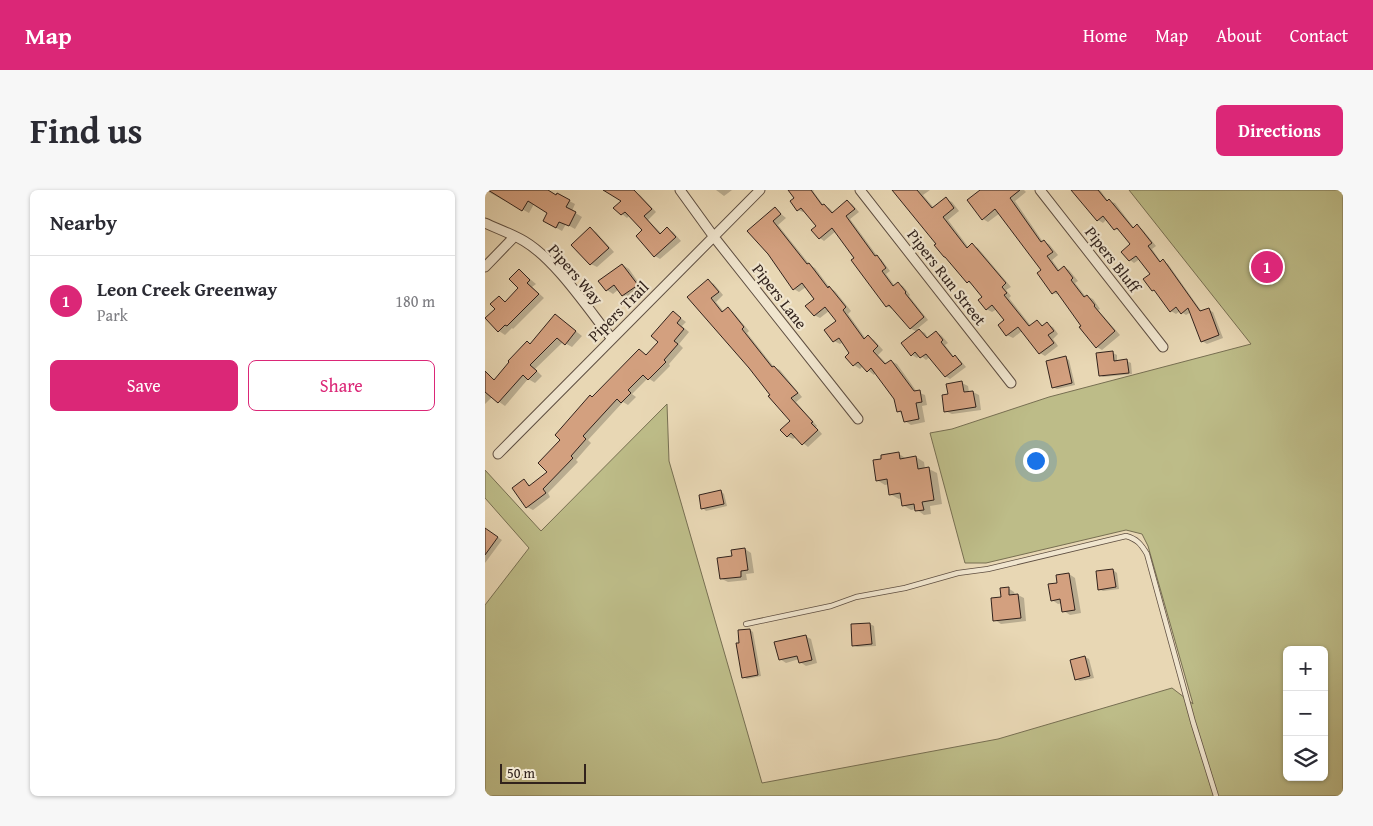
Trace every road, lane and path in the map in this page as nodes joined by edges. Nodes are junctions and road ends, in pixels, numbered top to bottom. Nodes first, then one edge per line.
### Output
1 (680, 190) edge
2 (760, 190) edge
3 (860, 190) edge
4 (1040, 190) edge
5 (485, 223) edge
6 (514, 237) junction
7 (714, 237) junction
8 (485, 267) edge
9 (611, 339) junction
10 (1163, 347) dead end
11 (1011, 383) dead end
12 (858, 419) dead end
13 (498, 454) dead end
14 (747, 624) dead end
15 (1216, 796) edge

1 - 7 street, Pipers Lane
2 - 7 street, Pipers Trail
3 - 11 street, Pipers Run Street
4 - 10 street, Pipers Bluff
5 - 6 street, Pipers Way
6 - 8 street
6 - 9 street, Pipers Way
7 - 9 street, Pipers Trail
7 - 12 street, Pipers Lane
9 - 13 street, Pipers Trail
14 - 15 lane

